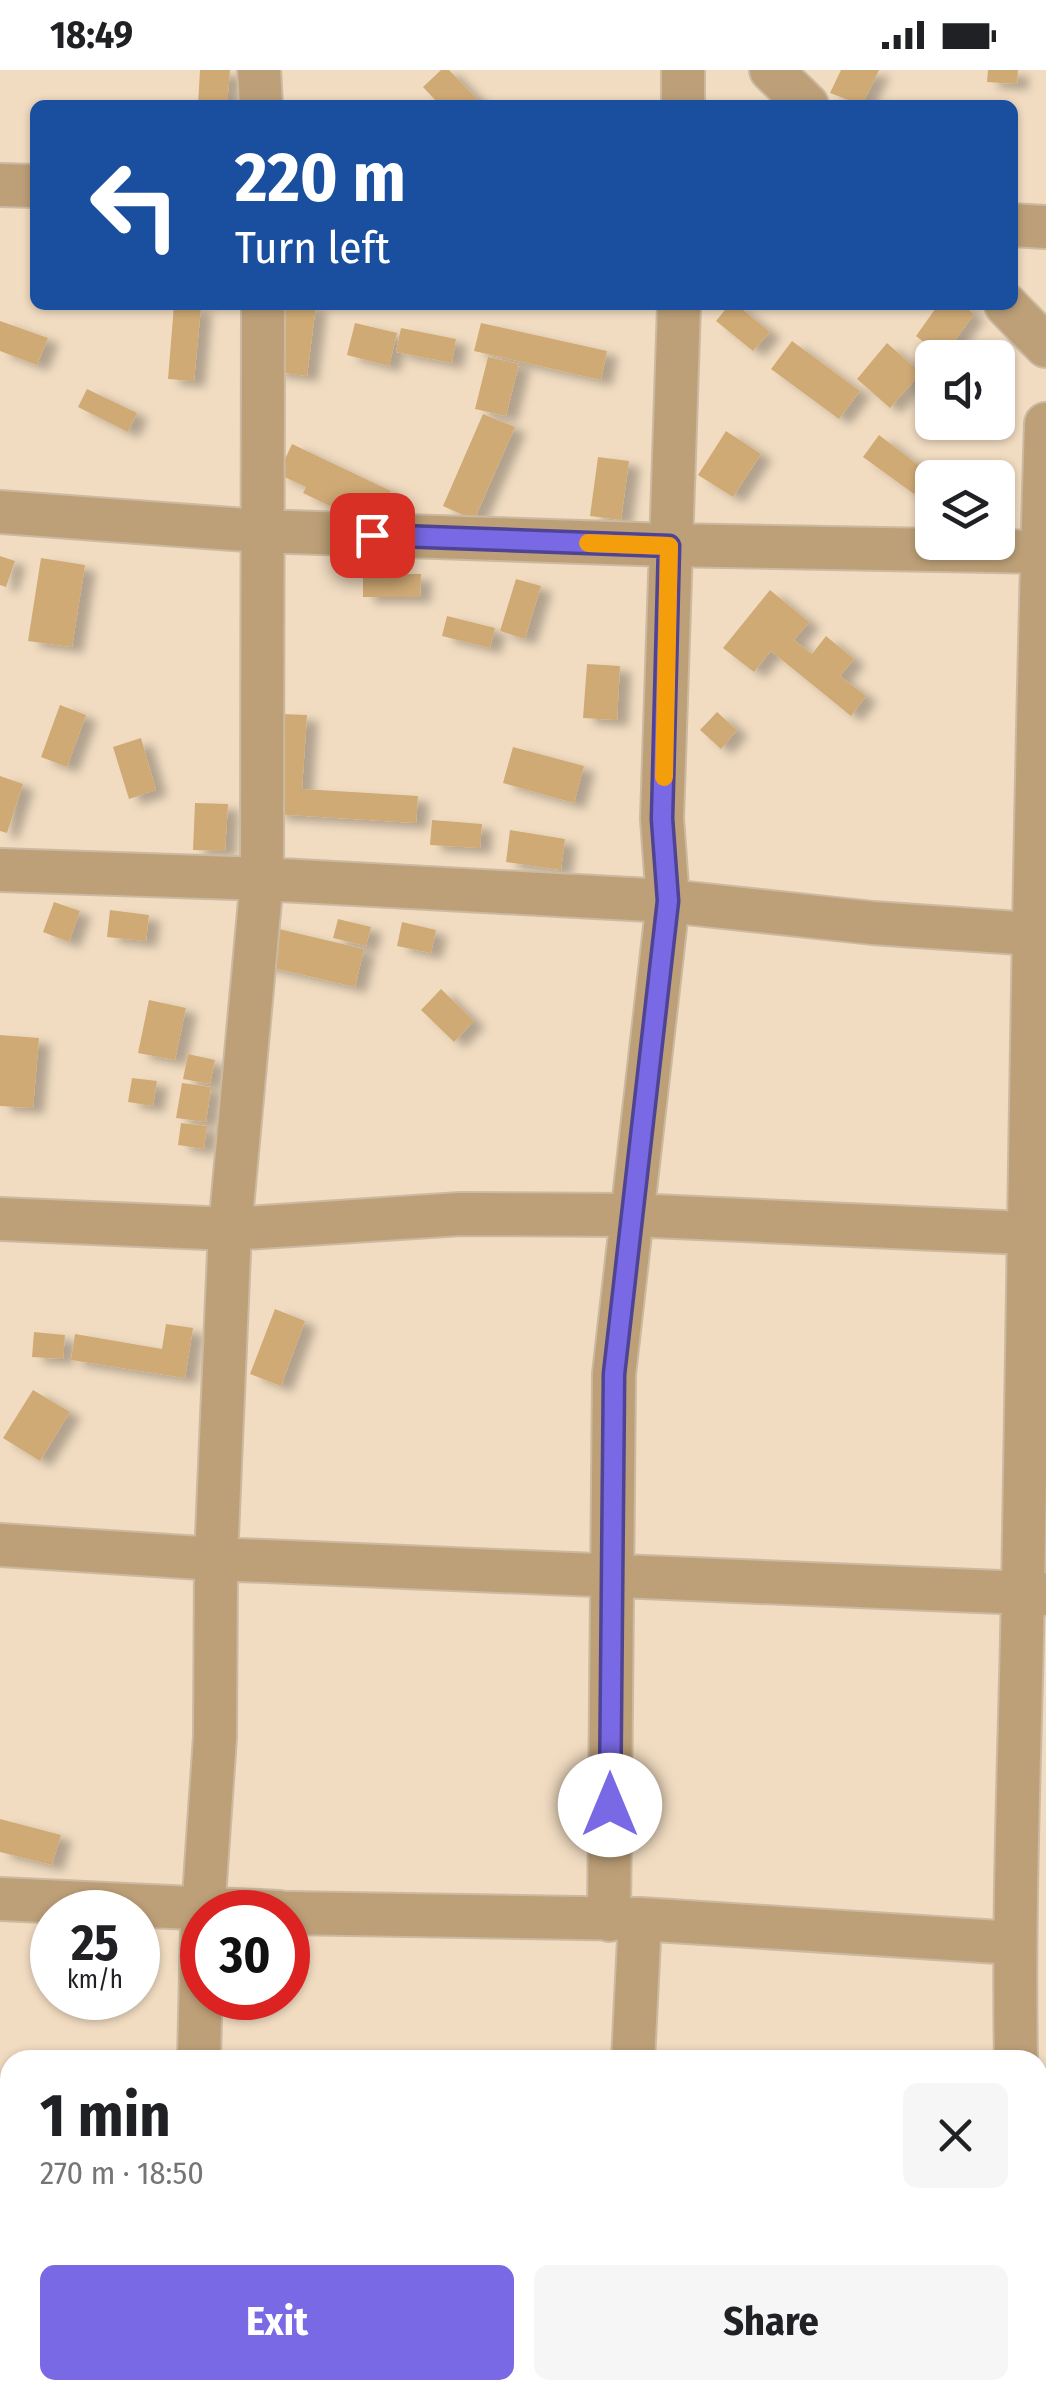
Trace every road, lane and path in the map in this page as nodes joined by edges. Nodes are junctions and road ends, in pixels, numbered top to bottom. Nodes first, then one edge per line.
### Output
1 (260, 70) edge
2 (683, 70) edge
3 (771, 70) edge
4 (260, 100) edge
5 (683, 100) edge
6 (802, 100) edge
7 (0, 185) edge
8 (30, 186) edge
9 (1018, 226) edge
10 (1046, 227) edge
11 (262, 310) edge
12 (680, 310) edge
13 (1011, 310) edge
14 (1046, 346) edge
15 (1046, 424) edge
16 (0, 512) edge
17 (260, 531) junction
18 (669, 546) junction
19 (1044, 552) edge
20 (0, 870) edge
21 (262, 880) junction
22 (668, 901) junction
23 (1039, 935) edge
24 (631, 1215) junction
25 (0, 1219) edge
26 (230, 1229) junction
27 (1036, 1233) edge
28 (0, 1545) edge
29 (216, 1559) junction
30 (611, 1575) junction
31 (1034, 1593) edge
32 (205, 1890) edge
33 (0, 1899) edge
34 (310, 1913) edge
35 (180, 1915) edge
36 (625, 1920) junction
37 (1014, 1943) junction
38 (200, 2020) edge
39 (199, 2050) edge
40 (632, 2050) edge
41 (1016, 2050) edge

1 - 4 street
2 - 5 street
3 - 6 street
7 - 8 street
9 - 10 street
11 - 17 street
12 - 18 street
13 - 14 street
15 - 19 street
16 - 17 street
17 - 18 street
17 - 21 street
18 - 19 street
18 - 22 street
19 - 23 street
20 - 21 street
21 - 22 street
21 - 26 street
22 - 23 street
22 - 24 street
23 - 27 street
24 - 26 street
24 - 27 street
24 - 30 street
25 - 26 street
26 - 29 street
27 - 31 street
28 - 29 street
29 - 30 street
29 - 32 street
30 - 31 street
30 - 36 street
31 - 37 street
33 - 35 street
34 - 36 street
36 - 37 street
36 - 40 street
37 - 41 street
38 - 39 street

